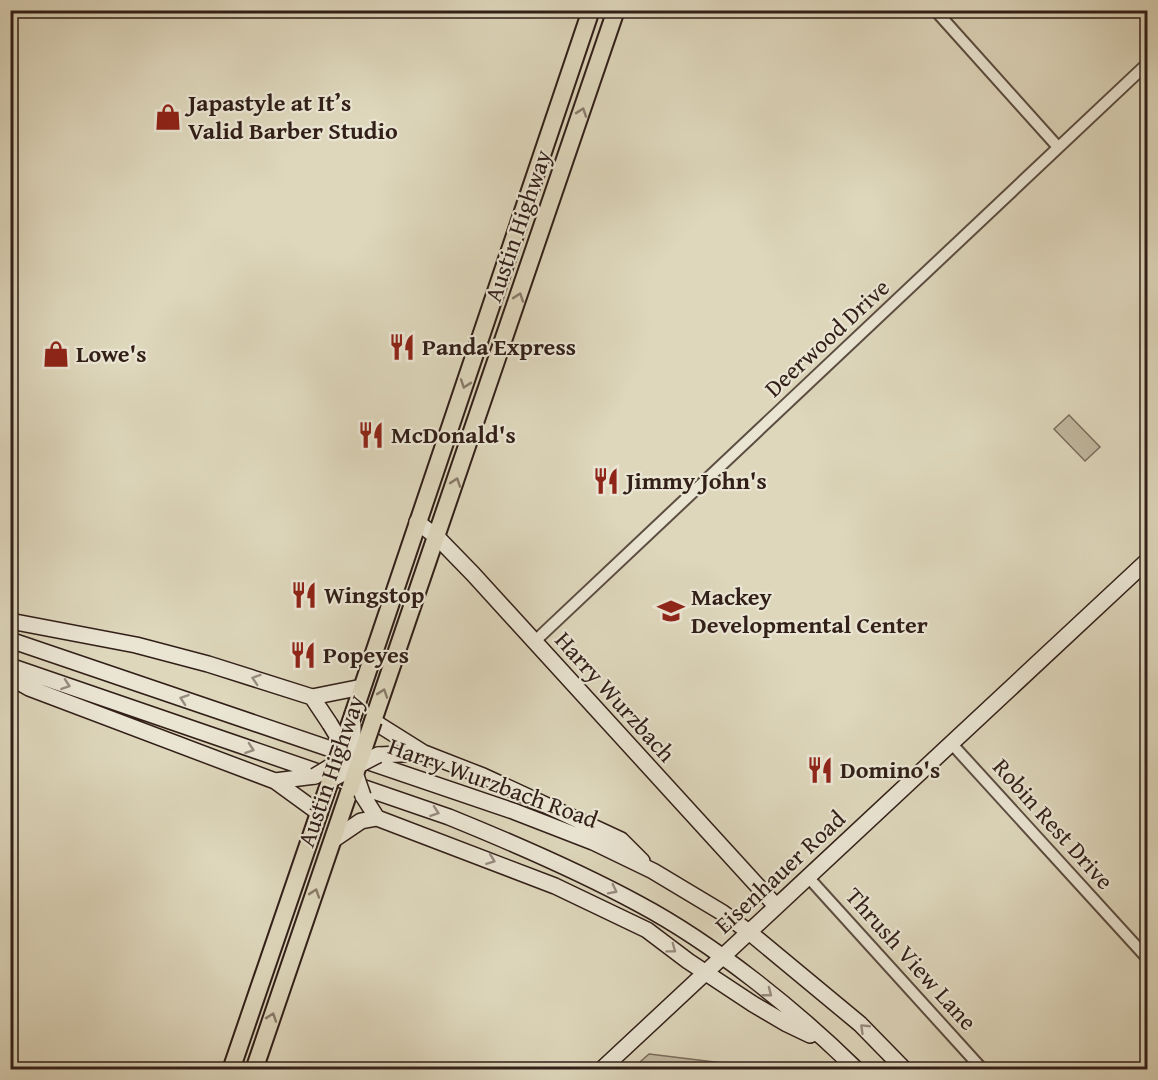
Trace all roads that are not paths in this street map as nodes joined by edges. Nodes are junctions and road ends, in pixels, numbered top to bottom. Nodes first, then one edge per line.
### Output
1 (591, 10) edge
2 (616, 10) edge
3 (935, 10) edge
4 (1148, 63) edge
5 (1058, 147) junction
6 (417, 522) junction
7 (437, 537) junction
8 (1148, 560) edge
9 (10, 621) edge
10 (10, 640) edge
11 (534, 642) junction
12 (10, 645) edge
13 (30, 646) junction
14 (10, 666) edge
15 (10, 677) edge
16 (362, 687) junction
17 (312, 698) junction
18 (373, 721) junction
19 (951, 743) junction
20 (423, 753) junction
21 (349, 765) junction
22 (275, 781) junction
23 (319, 813) junction
24 (377, 818) junction
25 (333, 840) junction
26 (299, 871) junction
27 (653, 871) junction
28 (808, 877) junction
29 (776, 906) junction
30 (749, 932) junction
31 (722, 957) junction
32 (1148, 959) edge
33 (290, 965) junction
34 (706, 972) junction
35 (827, 1043) junction
36 (231, 1070) edge
37 (254, 1070) edge
38 (601, 1070) edge
39 (857, 1070) edge
40 (905, 1070) edge
41 (983, 1070) edge

1 -> 6 main road, Austin Highway
7 -> 2 main road, Austin Highway
3 - 5 street
4 - 5 street, Deerwood Drive
5 - 11 street, Deerwood Drive
6 - 7 main road, Harry Wurzbach
6 - 16 main road, Austin Highway
7 - 11 main road, Harry Wurzbach
18 -> 7 main road, Austin Highway
8 - 19 main road, Eisenhauer Road
17 -> 9 main road
10 - 13 main road, Harry Wurzbach Road
11 - 29 main road, Harry Wurzbach
12 - 13 main road
27 -> 13 main road, Harry Wurzbach Road
14 -> 31 main road, Harry Wurzbach Road
15 - 22 main road
16 - 17 main road
16 - 21 main road, Austin Highway, bridge
17 - 21 main road, bridge
18 - 20 main road
18 - 21 main road, Austin Highway, bridge
19 - 28 main road, Eisenhauer Road
19 - 32 street, Robin Rest Drive
20 - 21 main road, bridge
20 - 27 main road
21 - 22 main road, bridge
21 - 23 main road, Austin Highway, bridge
21 - 24 main road, bridge
21 - 25 main road, Austin Highway
22 - 23 main road
23 - 26 main road, Austin Highway
24 - 25 main road
24 -> 34 main road
33 -> 25 main road, Austin Highway
26 - 33 main road
26 - 36 main road, Austin Highway
27 - 30 main road, Harry Wurzbach Road
28 - 29 main road, Eisenhauer Road
28 - 41 street, Thrush View Lane
29 - 30 main road, Eisenhauer Road
30 - 31 main road, Eisenhauer Road
40 -> 30 main road, Harry Wurzbach Road
31 - 34 main road, Eisenhauer Road
31 -> 35 main road, Harry Wurzbach Road
37 -> 33 main road, Austin Highway
34 - 35 main road
34 - 38 main road, Eisenhauer Road
35 - 39 main road, Harry Wurzbach Road

